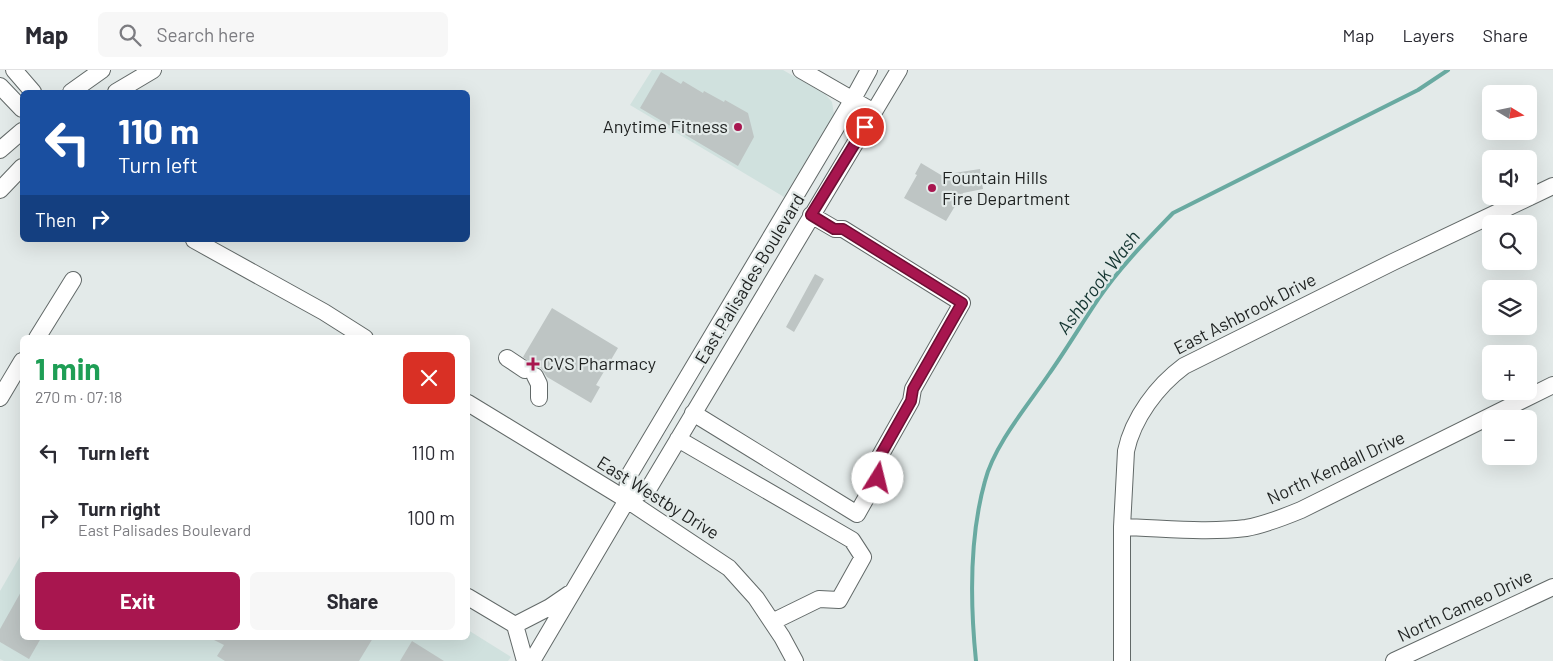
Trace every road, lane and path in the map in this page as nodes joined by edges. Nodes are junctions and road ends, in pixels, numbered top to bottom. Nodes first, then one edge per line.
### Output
1 (14, 70) edge
2 (102, 70) edge
3 (153, 70) edge
4 (801, 70) edge
5 (900, 70) edge
6 (864, 72) edge
7 (0, 86) edge
8 (31, 90) edge
9 (74, 90) edge
10 (119, 90) edge
11 (887, 90) junction
12 (853, 99) junction
13 (20, 107) edge
14 (874, 112) junction
15 (20, 132) edge
16 (0, 150) edge
17 (20, 168) edge
18 (1553, 186) edge
19 (0, 190) edge
20 (811, 215) junction
21 (198, 242) edge
22 (73, 280) dead end
23 (39, 335) edge
24 (360, 335) edge
25 (507, 358) dead end
26 (20, 364) edge
27 (4, 384) edge
28 (1553, 385) edge
29 (539, 398) dead end
30 (470, 404) edge
31 (693, 413) junction
32 (678, 440) junction
33 (627, 500) junction
34 (1122, 527) junction
35 (1553, 587) edge
36 (573, 592) junction
37 (470, 598) edge
38 (772, 622) junction
39 (515, 625) junction
40 (525, 661) edge
41 (532, 661) edge
42 (795, 661) edge
43 (1122, 661) edge
44 (1394, 661) edge

1 - 8 street
2 - 9 street
3 - 10 street
4 - 12 street
5 - 11 street, East Palisades Boulevard
6 - 11 street
6 - 12 street, East Palisades Boulevard
7 - 13 street
11 - 14 street, East Palisades Boulevard
12 - 14 street
12 - 33 street, East Palisades Boulevard
14 - 20 street, East Palisades Boulevard
15 - 16 street
17 - 19 street
18 - 34 street, East Ashbrook Drive
20 - 31 street, East Palisades Boulevard
20 - 31 street
21 - 24 street
22 - 23 street
25 - 29 street
26 - 27 street
28 - 34 street, North Kendall Drive
30 - 33 street, East Westby Drive
31 - 32 street, East Palisades Boulevard
32 - 33 street, East Palisades Boulevard
32 - 38 street
33 - 36 street, East Palisades Boulevard
33 - 38 street, East Westby Drive
34 - 43 street, East Ashbrook Drive
35 - 44 street, North Cameo Drive
36 - 39 street
36 - 41 street, East Palisades Boulevard
37 - 39 street
38 - 42 street, East Westby Drive
39 - 40 street

